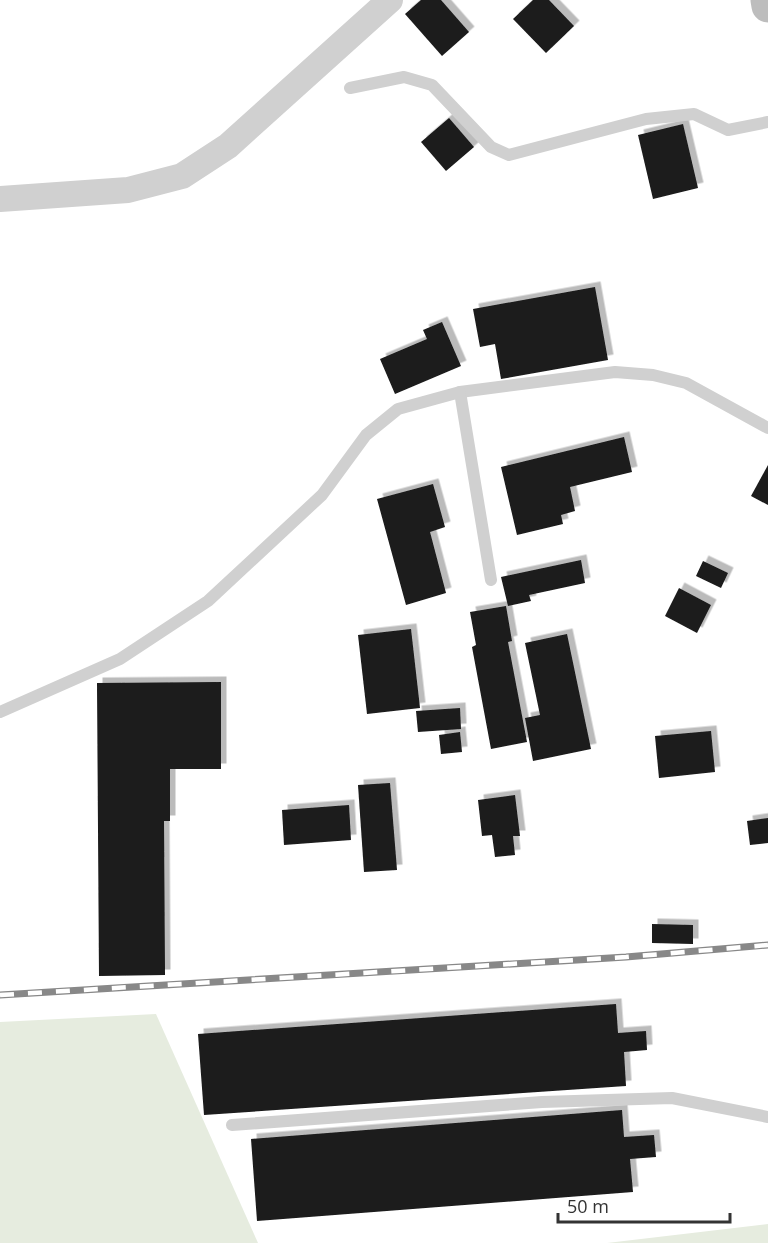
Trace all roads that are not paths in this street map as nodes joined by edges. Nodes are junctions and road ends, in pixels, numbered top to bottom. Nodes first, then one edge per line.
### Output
1 (390, 0) edge
2 (767, 0) edge
3 (768, 6) edge
4 (350, 88) dead end
5 (768, 122) edge
6 (0, 199) edge
7 (460, 392) junction
8 (768, 428) edge
9 (491, 580) dead end
10 (0, 712) edge
11 (768, 1117) edge
12 (232, 1125) dead end

1 - 6 street
2 - 3 main road
4 - 5 lane
7 - 8 lane
7 - 9 lane
7 - 10 lane
11 - 12 lane

